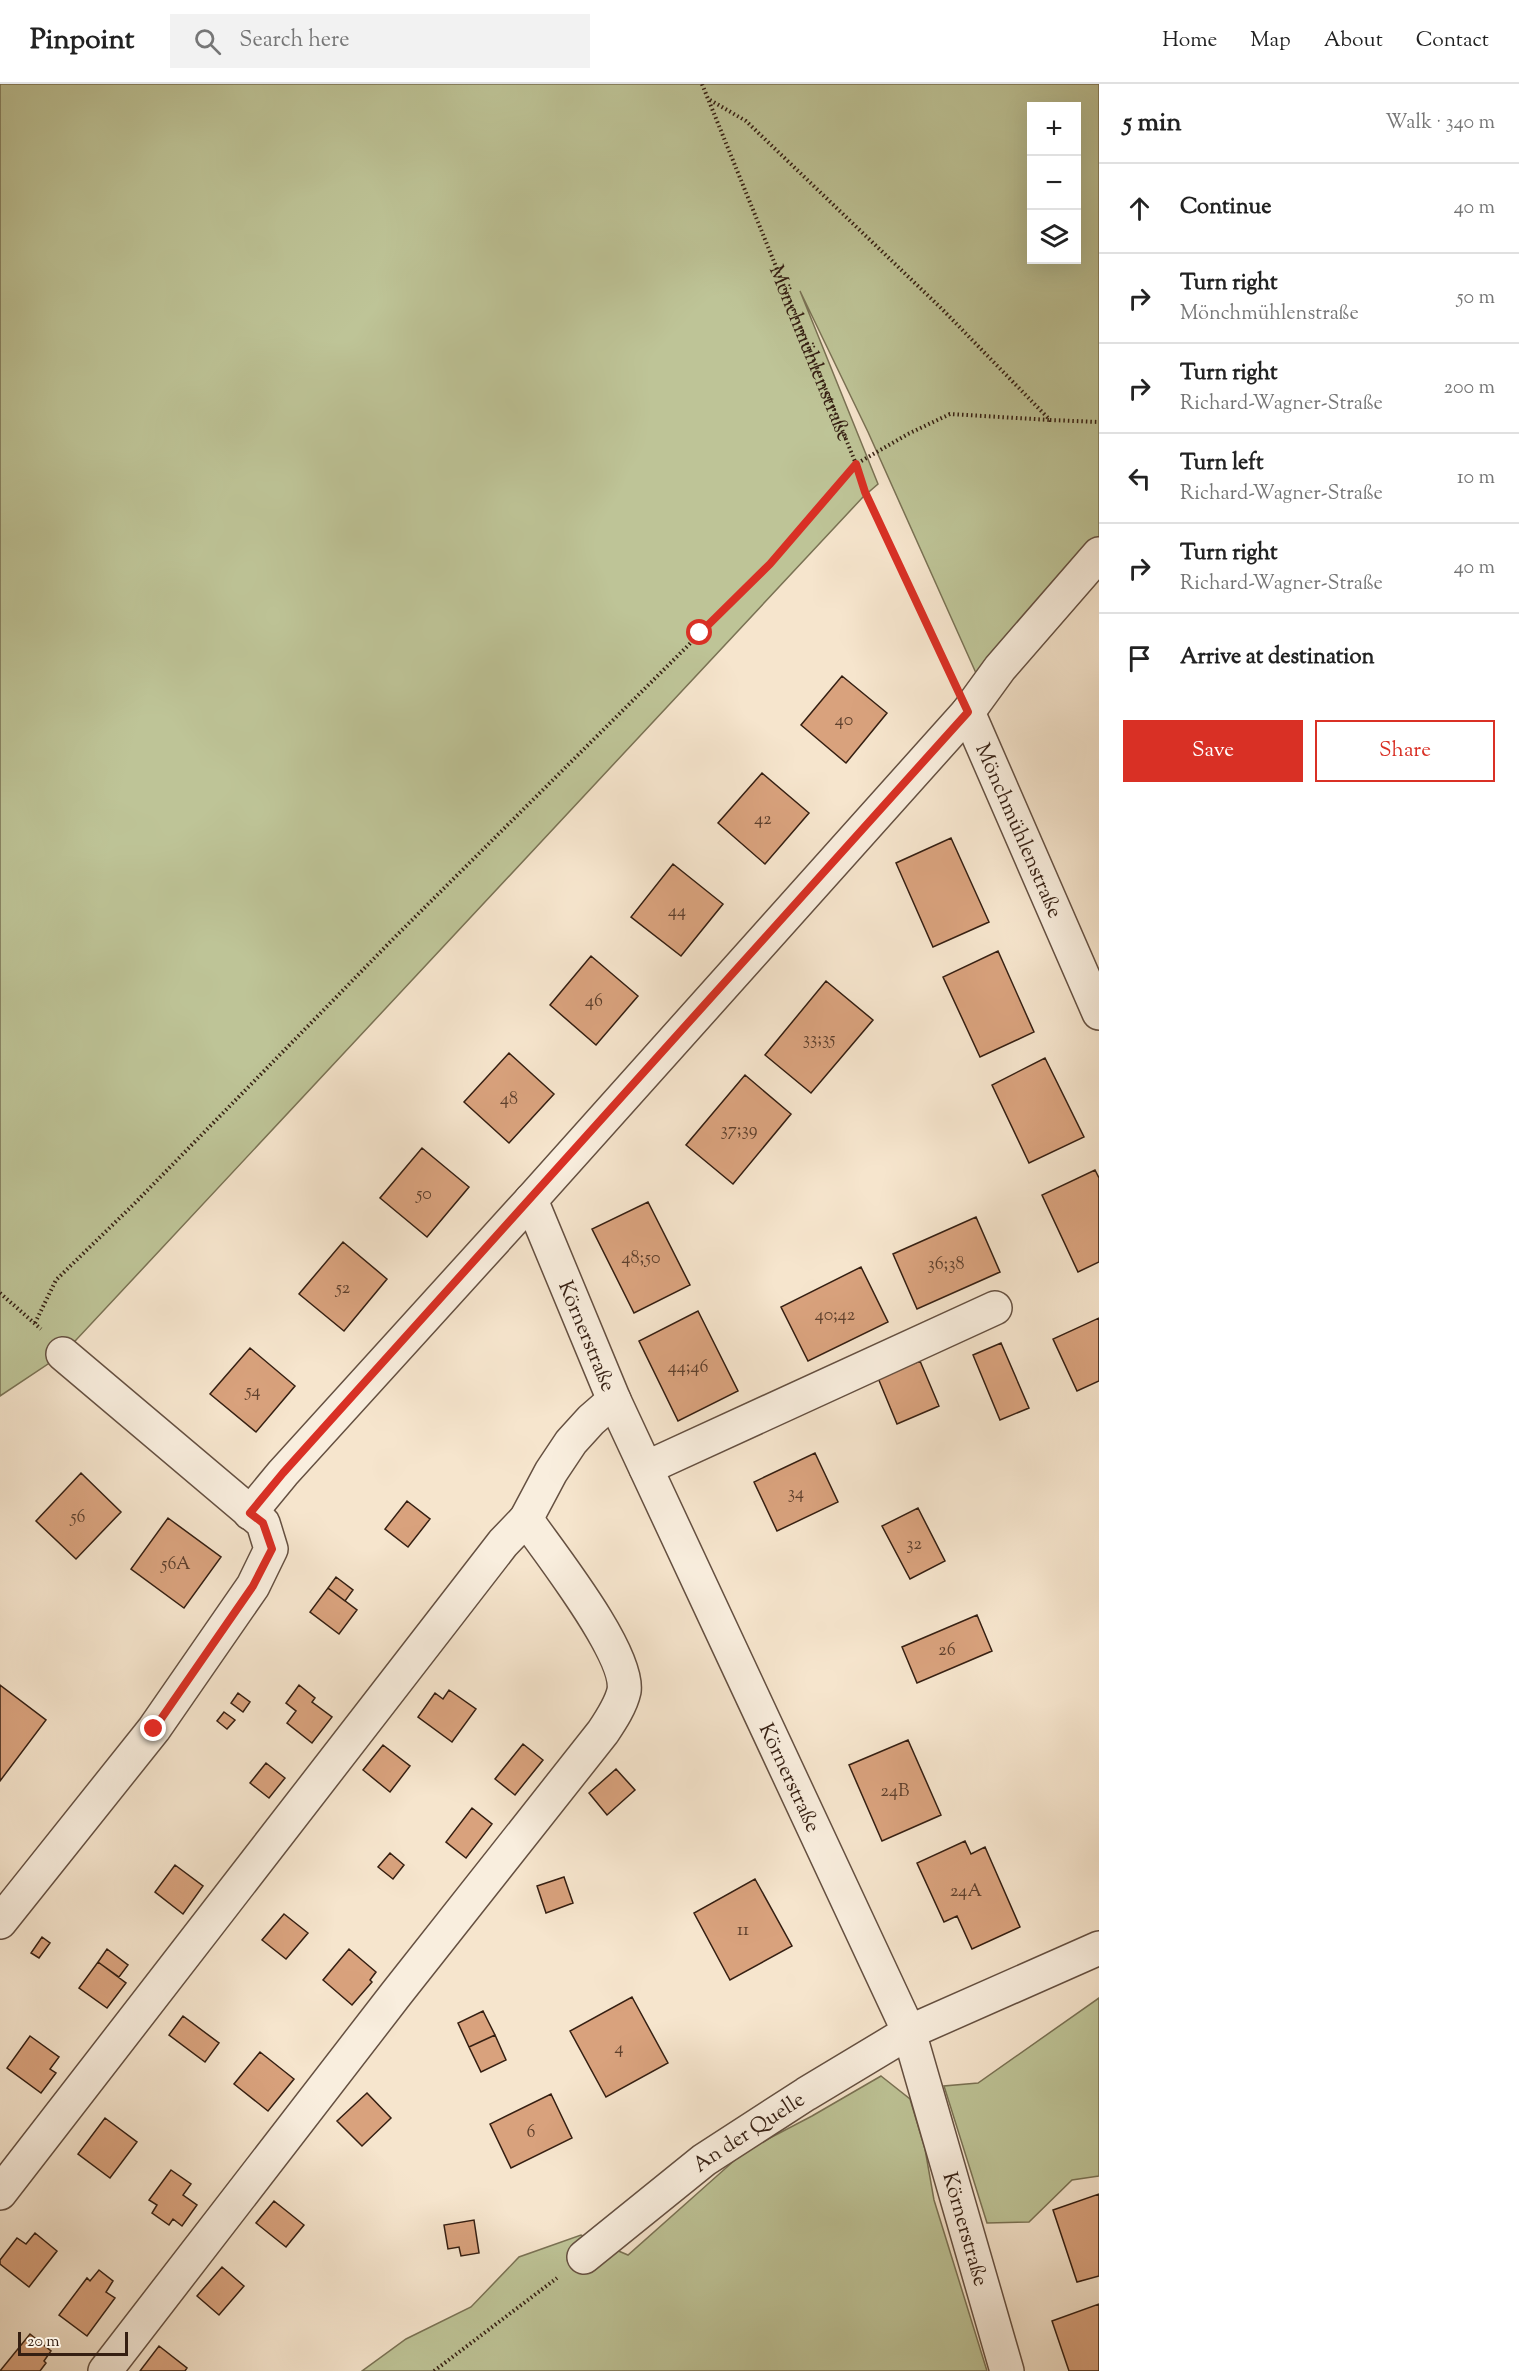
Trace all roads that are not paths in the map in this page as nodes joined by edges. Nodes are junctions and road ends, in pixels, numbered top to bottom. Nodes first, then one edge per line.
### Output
1 (1099, 554) edge
2 (968, 712) junction
3 (1099, 1012) edge
4 (531, 1200) junction
5 (995, 1308) dead end
6 (63, 1354) road end
7 (614, 1400) junction
8 (646, 1468) junction
9 (250, 1513) junction
10 (526, 1519) junction
11 (0, 1922) edge
12 (1099, 1948) edge
13 (909, 2032) junction
14 (0, 2193) edge
15 (584, 2258) road end
16 (105, 2371) edge
17 (1006, 2371) edge

1 - 2 street
2 - 3 street, Mönchmühlenstraße
2 - 4 street
4 - 7 street, Körnerstraße
4 - 9 street
5 - 8 street
6 - 9 street
7 - 8 street, Körnerstraße
7 - 10 street
8 - 13 street, Körnerstraße
9 - 11 street
10 - 14 street
10 - 16 street
12 - 13 street, An der Quelle
13 - 15 street, An der Quelle
13 - 17 street, Körnerstraße

